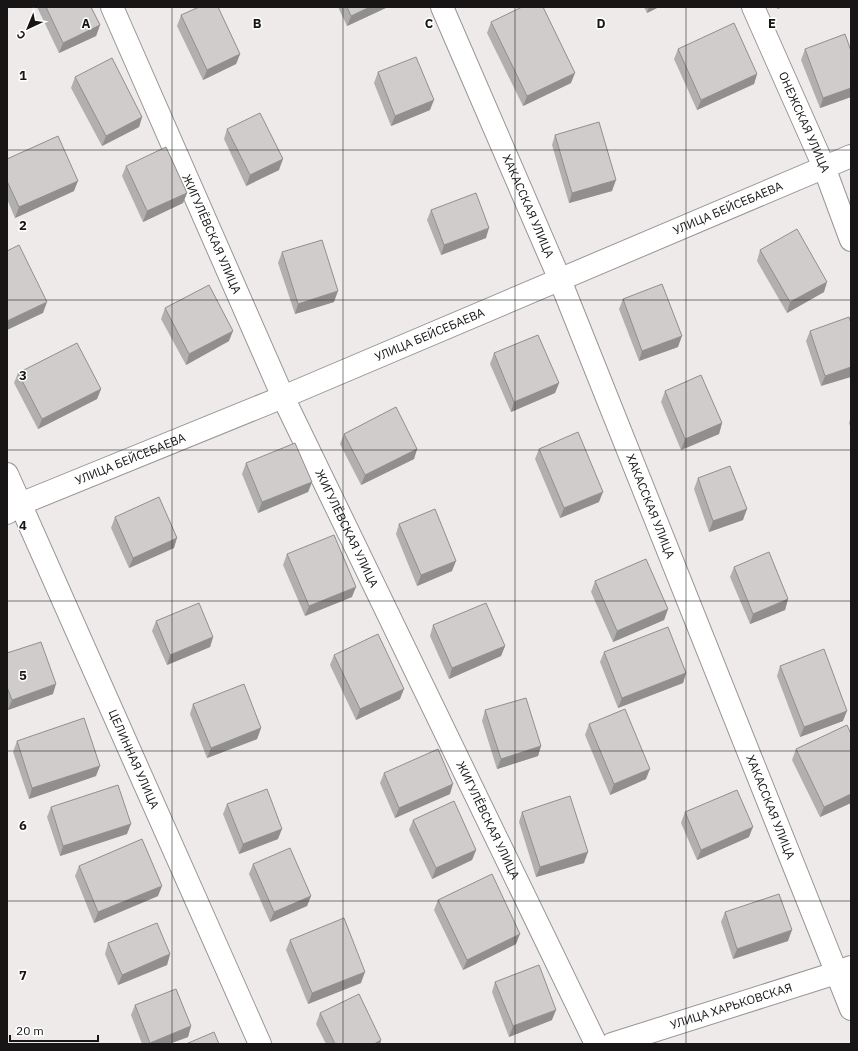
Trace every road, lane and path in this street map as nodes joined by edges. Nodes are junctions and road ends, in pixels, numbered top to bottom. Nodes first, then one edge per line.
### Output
1 (112, 7) edge
2 (442, 7) edge
3 (753, 7) edge
4 (851, 156) edge
5 (824, 167) junction
6 (851, 240) edge
7 (560, 280) junction
8 (283, 397) junction
9 (7, 474) edge
10 (14, 508) edge
11 (844, 970) edge
12 (851, 1009) edge
13 (260, 1044) edge
14 (596, 1044) edge
15 (612, 1044) edge

1 - 8 street, ЖИГУЛЁВСКАЯ УЛИЦА
2 - 7 street, ХАКАССКАЯ УЛИЦА
3 - 5 street, ОНЕЖСКАЯ УЛИЦА
4 - 5 street, УЛИЦА БЕЙСЕБАЕВА
5 - 6 street, ОНЕЖСКАЯ УЛИЦА
5 - 7 street, УЛИЦА БЕЙСЕБАЕВА
7 - 8 street, УЛИЦА БЕЙСЕБАЕВА
7 - 11 street, ХАКАССКАЯ УЛИЦА
8 - 10 street, УЛИЦА БЕЙСЕБАЕВА
8 - 14 street, ЖИГУЛЁВСКАЯ УЛИЦА
9 - 10 street, ЦЕЛИННАЯ УЛИЦА
10 - 13 street, ЦЕЛИННАЯ УЛИЦА
11 - 12 street, ХАКАССКАЯ УЛИЦА
11 - 15 street, УЛИЦА ХАРЬКОВСКАЯ

